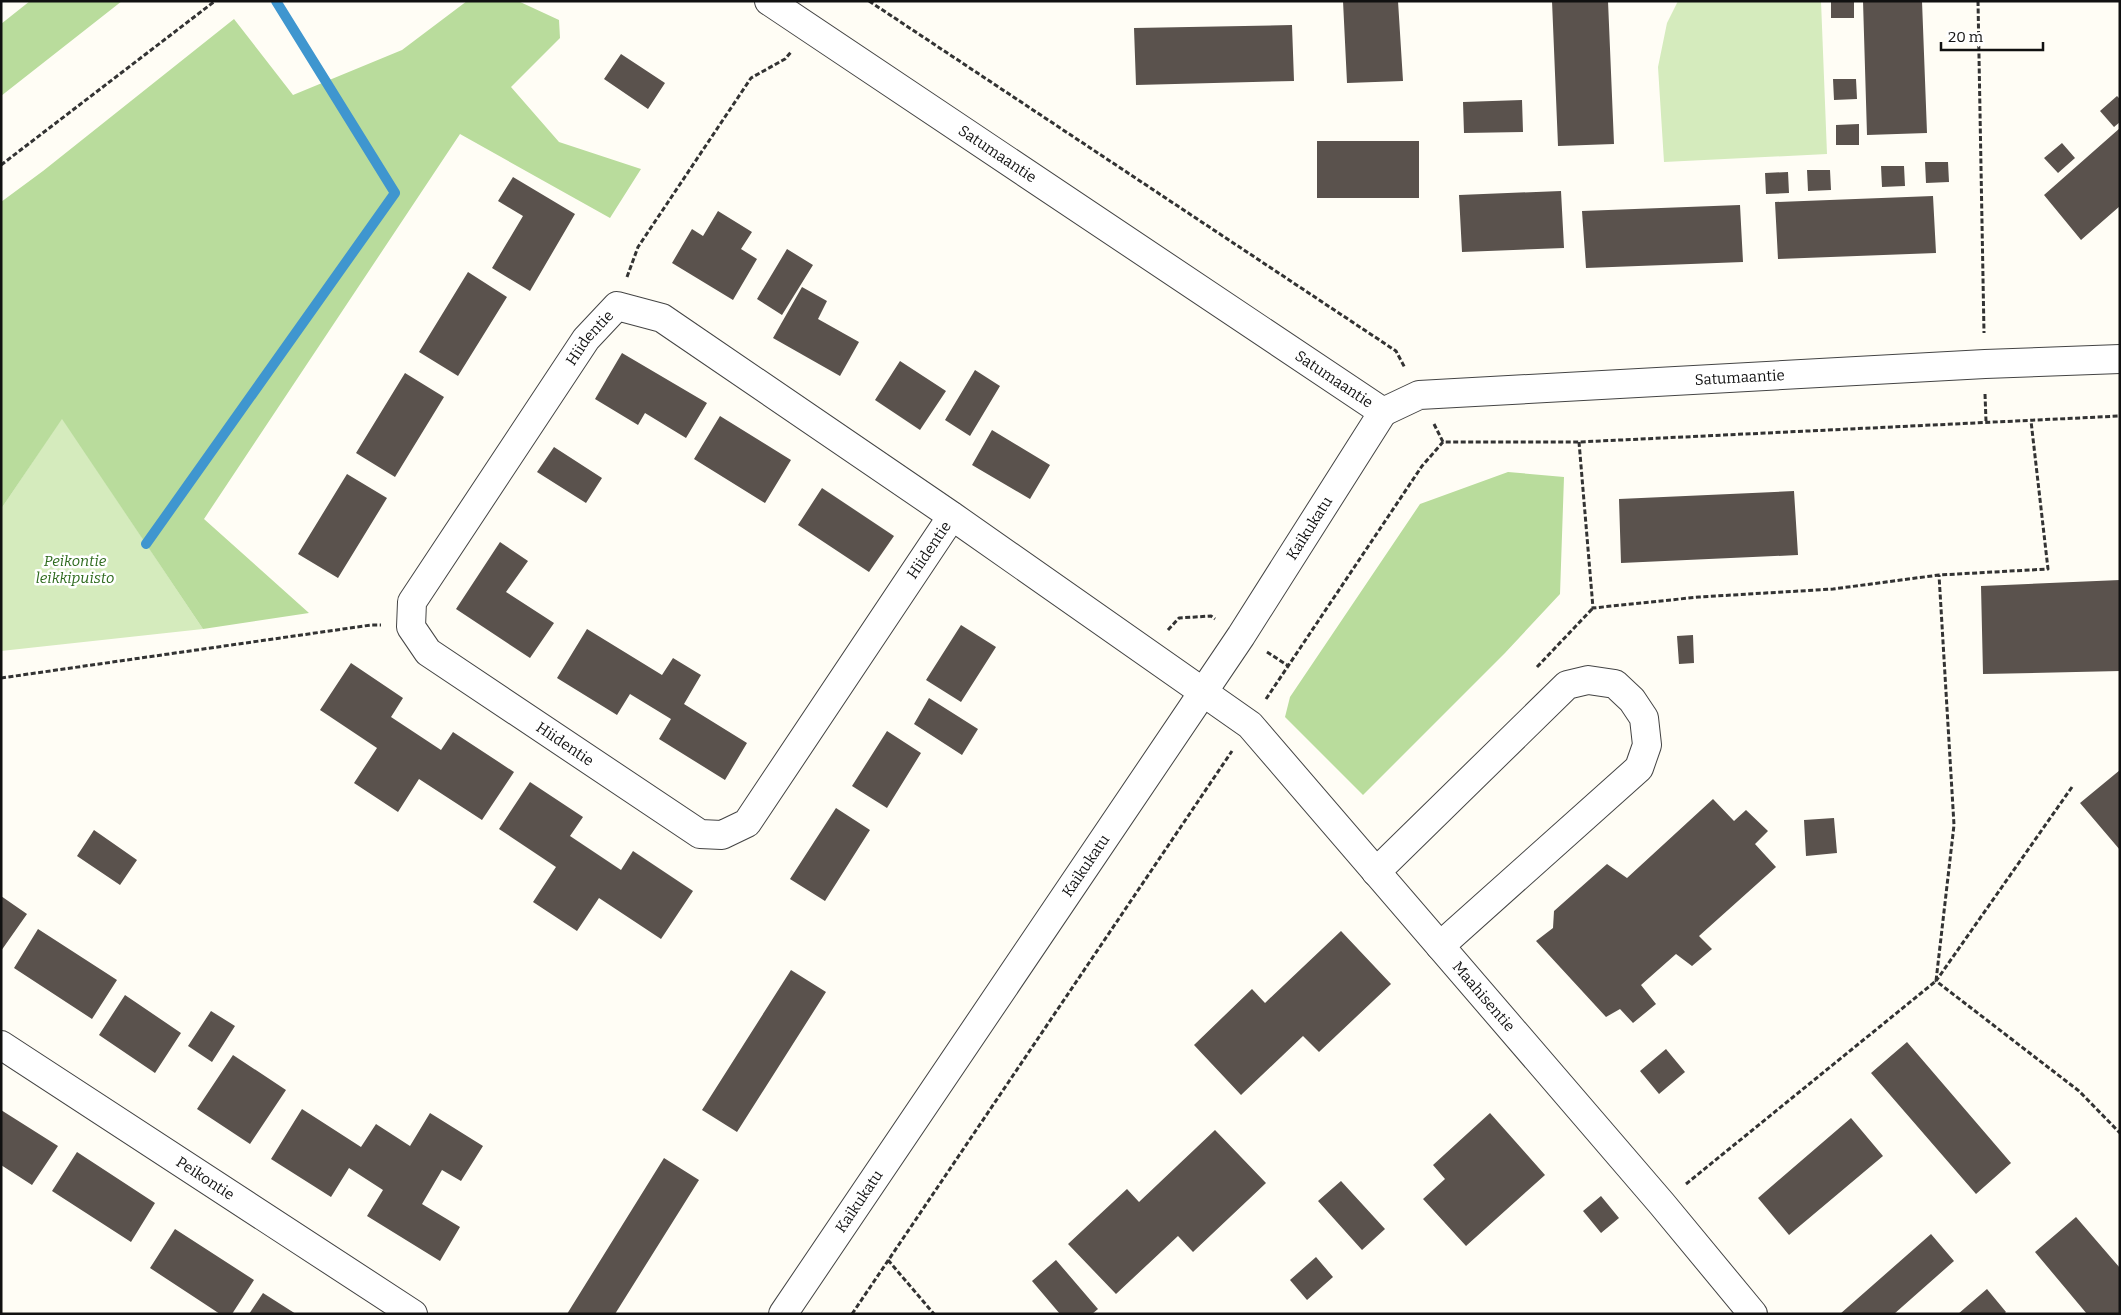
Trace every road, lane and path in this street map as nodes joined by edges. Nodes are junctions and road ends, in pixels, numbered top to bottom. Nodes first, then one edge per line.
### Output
1 (214, 1) edge
2 (769, 1) edge
3 (869, 1) edge
4 (1978, 1) edge
5 (811, 30) junction
6 (1, 165) edge
7 (617, 306) junction
8 (2120, 359) edge
9 (1985, 364) junction
10 (1419, 395) junction
11 (1382, 412) junction
12 (2120, 416) edge
13 (1986, 421) junction
14 (2032, 421) junction
15 (1443, 442) junction
16 (1579, 442) junction
17 (952, 516) junction
18 (1939, 575) junction
19 (1212, 616) dead end
20 (411, 627) junction
21 (1147, 652) junction
22 (1, 678) edge
23 (1203, 692) junction
24 (1250, 725) junction
25 (2072, 787) dead end
26 (1376, 872) junction
27 (1440, 946) junction
28 (1936, 980) junction
29 (1, 1045) edge
30 (2120, 1133) edge
31 (1662, 1204) junction
32 (888, 1260) junction
33 (411, 1313) edge
34 (784, 1314) edge
35 (852, 1314) edge
36 (934, 1314) edge
37 (1753, 1314) edge

1 - 6 path
2 - 5 street, Satumaantie
3 - 10 path
4 - 9 path
5 - 7 path
5 - 11 street, Satumaantie
7 - 17 street, Maahisentie
7 - 20 street, Hiidentie
8 - 9 street, Satumaantie
9 - 10 street, Satumaantie
9 - 13 path
10 - 11 street, Satumaantie
10 - 15 path
11 - 23 street, Kaikukatu
12 - 14 path
13 - 14 path
13 - 16 path
14 - 18 path
15 - 16 path
15 - 24 path
16 - 18 path
17 - 20 street, Hiidentie
17 - 21 street, Maahisentie
18 - 28 path
19 - 21 path
20 - 22 path
21 - 23 street, Maahisentie
23 - 24 street, Maahisentie
23 - 34 street, Kaikukatu
24 - 26 street, Maahisentie
24 - 32 path
25 - 28 path
26 - 27 street, Maahisentie
26 - 27 street
27 - 31 street, Maahisentie
28 - 30 path
28 - 31 path
29 - 33 street, Peikontie
31 - 37 street, Maahisentie
32 - 35 path
32 - 36 path

